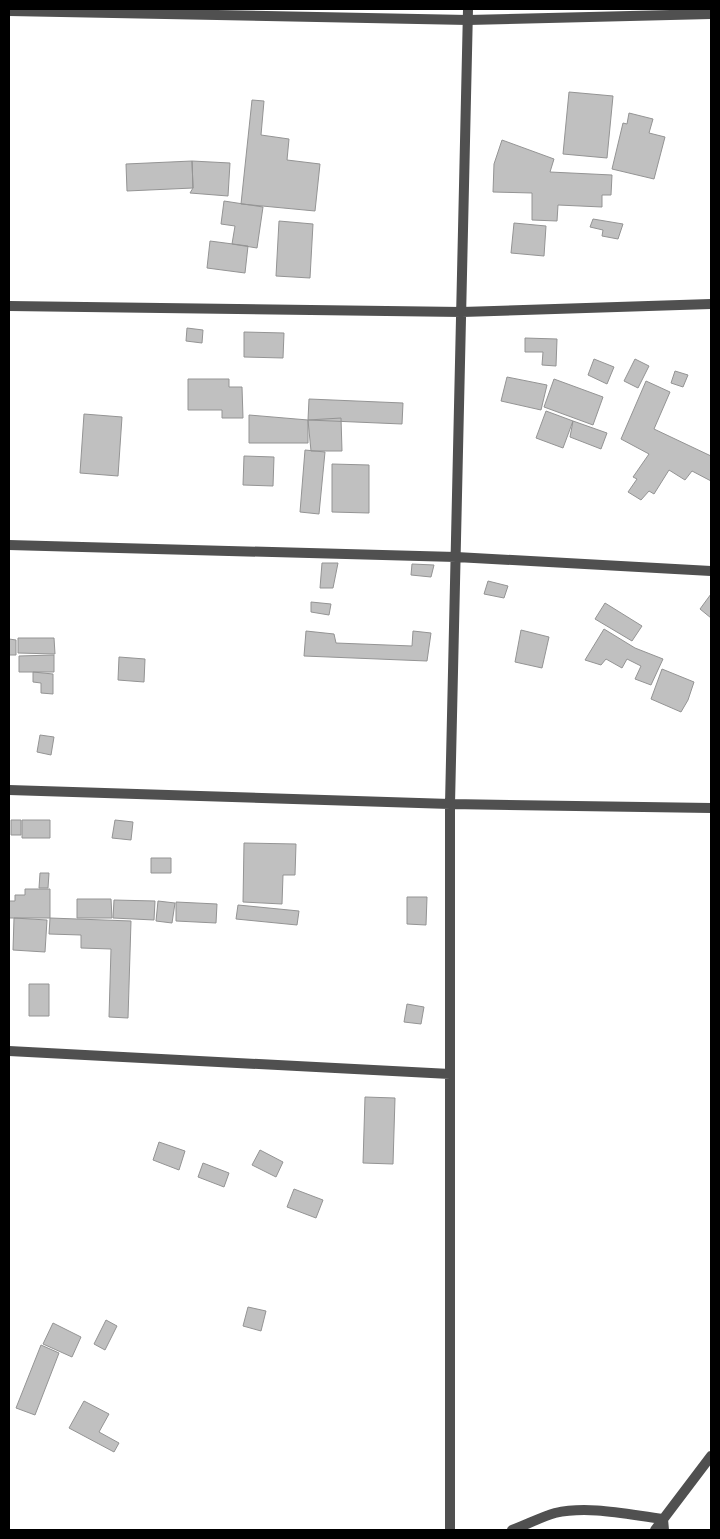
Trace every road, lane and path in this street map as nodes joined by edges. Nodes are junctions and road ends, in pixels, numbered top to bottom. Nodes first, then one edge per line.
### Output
1 (468, 9) edge
2 (9, 12) edge
3 (711, 14) edge
4 (468, 20) junction
5 (711, 304) edge
6 (9, 306) edge
7 (462, 312) junction
8 (9, 545) edge
9 (456, 557) junction
10 (711, 571) edge
11 (9, 790) edge
12 (450, 804) junction
13 (711, 808) edge
14 (9, 1051) edge
15 (450, 1074) junction
16 (711, 1456) edge
17 (664, 1525) edge
18 (450, 1530) edge
19 (512, 1530) edge
20 (655, 1530) edge

1 - 4 street
2 - 4 street
3 - 4 street
4 - 7 street
5 - 7 street
6 - 7 street
7 - 9 street
8 - 9 street
9 - 10 street
9 - 12 street
11 - 12 street
12 - 13 street
12 - 15 street
14 - 15 street
15 - 18 street
16 - 17 street
17 - 19 street
17 - 20 street

